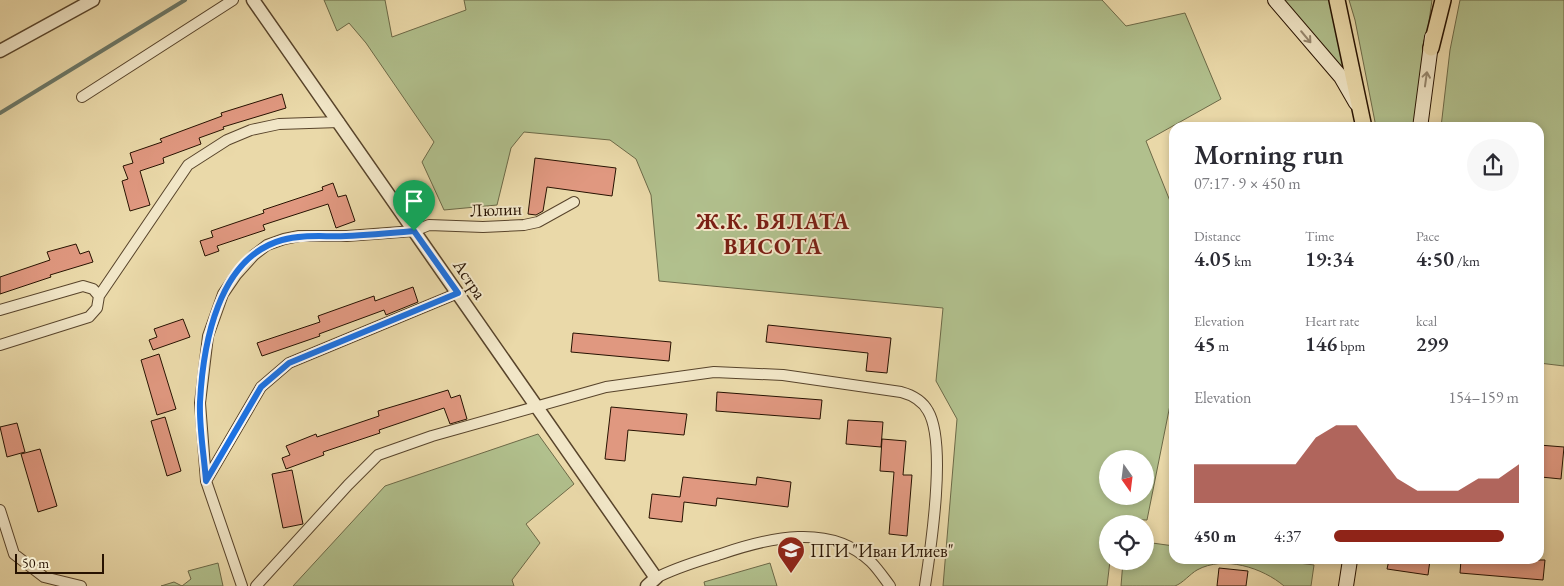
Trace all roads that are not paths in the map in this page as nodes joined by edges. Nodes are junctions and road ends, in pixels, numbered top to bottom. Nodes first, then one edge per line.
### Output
1 (93, 0) edge
2 (233, 0) edge
3 (253, 0) edge
4 (1275, 0) edge
5 (1337, 0) edge
6 (1437, 0) edge
7 (1443, 0) edge
8 (1431, 48) junction
9 (0, 50) edge
10 (82, 96) dead end
11 (339, 122) junction
12 (1363, 122) edge
13 (1363, 122) edge
14 (1421, 122) edge
15 (574, 202) dead end
16 (414, 231) junction
17 (458, 293) junction
18 (99, 296) junction
19 (0, 310) edge
20 (0, 345) edge
21 (535, 406) junction
22 (206, 481) junction
23 (0, 510) edge
24 (1349, 564) edge
25 (652, 582) edge
26 (81, 586) edge
27 (242, 586) edge
28 (256, 586) edge
29 (890, 586) edge
30 (925, 586) edge
31 (1346, 586) edge

1 - 9 street
2 - 10 street
3 - 11 street, Астра
4 -> 12 main road
5 - 13 main road
6 - 8 main road
7 - 8 main road
14 -> 8 main road
11 - 16 street, Астра
11 - 18 street
15 - 16 street, Люлин
16 - 17 street, Астра
16 - 22 street, Люлин
17 - 21 street, Астра
17 - 22 street
18 - 19 street
18 - 20 street
21 - 25 street, Астра
21 - 28 street
21 - 30 street
22 - 27 street, Люлин
23 - 26 street
24 - 31 main road
25 - 29 street

